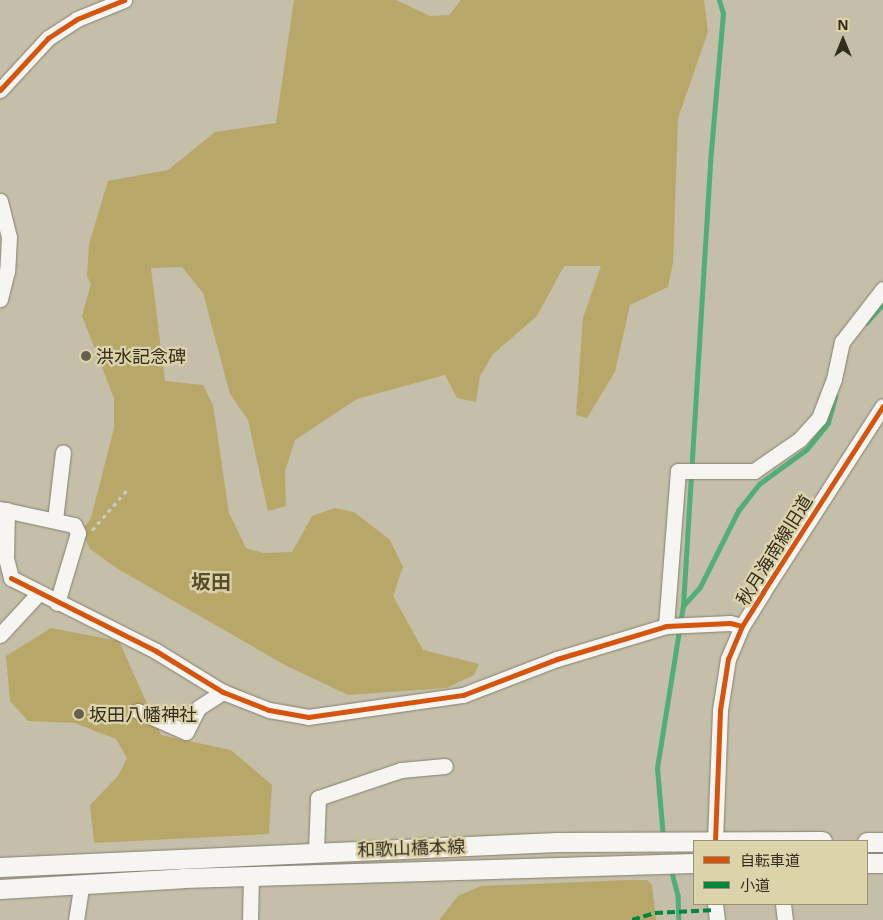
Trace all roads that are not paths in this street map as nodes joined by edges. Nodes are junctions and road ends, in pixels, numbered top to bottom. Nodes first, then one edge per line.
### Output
1 (124, 0) edge
2 (0, 90) edge
3 (0, 201) edge
4 (883, 289) edge
5 (0, 299) edge
6 (883, 406) edge
7 (63, 452) dead end
8 (4, 510) edge
9 (55, 520) junction
10 (38, 594) junction
11 (57, 603) junction
12 (669, 626) junction
13 (742, 626) junction
14 (0, 636) edge
15 (223, 692) junction
16 (138, 711) dead end
17 (445, 766) dead end
18 (715, 840) edge
19 (868, 842) edge
20 (883, 842) edge
21 (316, 851) junction
22 (688, 863) edge
23 (868, 863) edge
24 (883, 863) edge
25 (0, 867) edge
26 (251, 876) junction
27 (82, 884) junction
28 (0, 889) edge
29 (715, 905) edge
30 (783, 905) edge
31 (76, 920) edge
32 (250, 920) edge
33 (717, 920) edge
34 (785, 920) edge

1 - 2 street
3 - 5 street
4 - 12 street
6 - 13 street, 秋月海南線旧道
7 - 9 street
8 - 9 street
8 - 10 street
9 - 11 street
10 - 11 street
10 - 14 street
11 - 15 street
12 - 13 street
12 - 15 street
13 - 18 street, 秋月海南線旧道
15 - 16 street
17 - 21 street
18 - 21 main road, 和歌山橋本線
19 - 20 main road
21 - 25 main road, 和歌山橋本線
22 - 26 main road, 和歌山橋本線
23 - 24 main road
26 - 27 main road, 和歌山橋本線
26 - 32 street
27 - 28 main road, 和歌山橋本線
27 - 31 street
29 - 33 street
30 - 34 street

